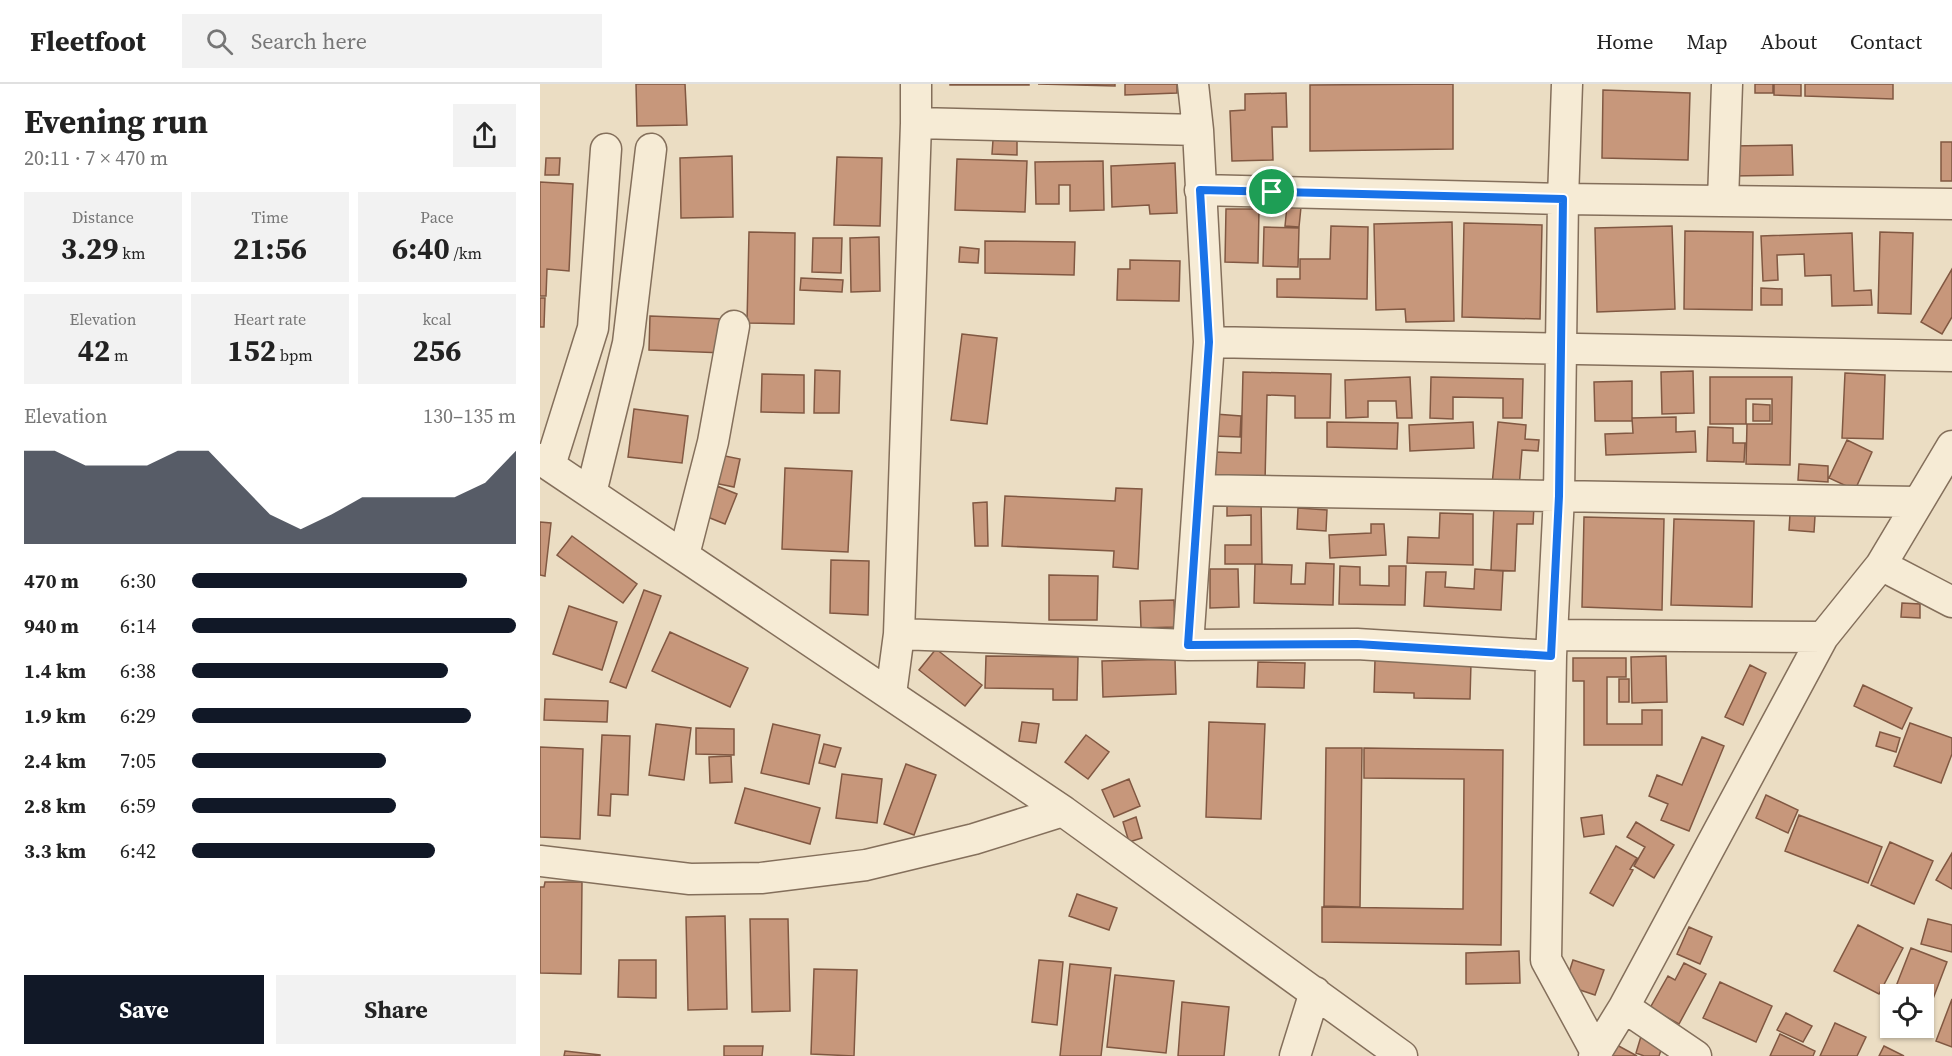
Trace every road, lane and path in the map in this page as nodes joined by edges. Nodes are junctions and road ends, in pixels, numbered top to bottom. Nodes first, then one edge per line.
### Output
1 (916, 84) edge
2 (1193, 84) edge
3 (1567, 84) edge
4 (1727, 84) edge
5 (916, 123) junction
6 (1198, 130) junction
7 (606, 149) dead end
8 (651, 149) dead end
9 (1200, 190) junction
10 (1563, 199) junction
11 (1723, 201) junction
12 (1952, 204) edge
13 (734, 326) dead end
14 (1209, 342) junction
15 (1560, 348) junction
16 (1952, 356) edge
17 (1952, 446) edge
18 (546, 459) edge
19 (1199, 490) junction
20 (591, 493) junction
21 (1559, 496) junction
22 (1918, 502) junction
23 (684, 555) junction
24 (1881, 565) junction
25 (1952, 602) edge
26 (899, 634) junction
27 (1823, 637) junction
28 (1188, 645) junction
29 (1551, 645) junction
30 (891, 694) junction
31 (1063, 811) junction
32 (540, 861) edge
33 (1315, 992) junction
34 (1624, 1006) junction
35 (1595, 1054) edge
36 (1295, 1056) edge
37 (1402, 1056) edge
38 (1696, 1056) edge

1 - 5 street
2 - 6 street
3 - 10 street
4 - 11 street
5 - 6 street
5 - 26 street
6 - 9 street
7 - 18 street
8 - 20 street
9 - 10 street
9 - 14 street
10 - 11 street
10 - 15 street
11 - 12 street
13 - 23 street
14 - 15 street
14 - 19 street
15 - 16 street
15 - 21 street
17 - 22 street
18 - 20 street
19 - 21 street
19 - 28 street
20 - 23 street
21 - 22 street
21 - 29 street
22 - 24 street
23 - 30 street
24 - 25 street
24 - 27 street
26 - 28 street
26 - 30 street
27 - 29 street
27 - 34 street
28 - 29 street
29 - 35 street
30 - 31 street
31 - 32 street
31 - 33 street
33 - 36 street
33 - 37 street
34 - 35 street
34 - 38 street

